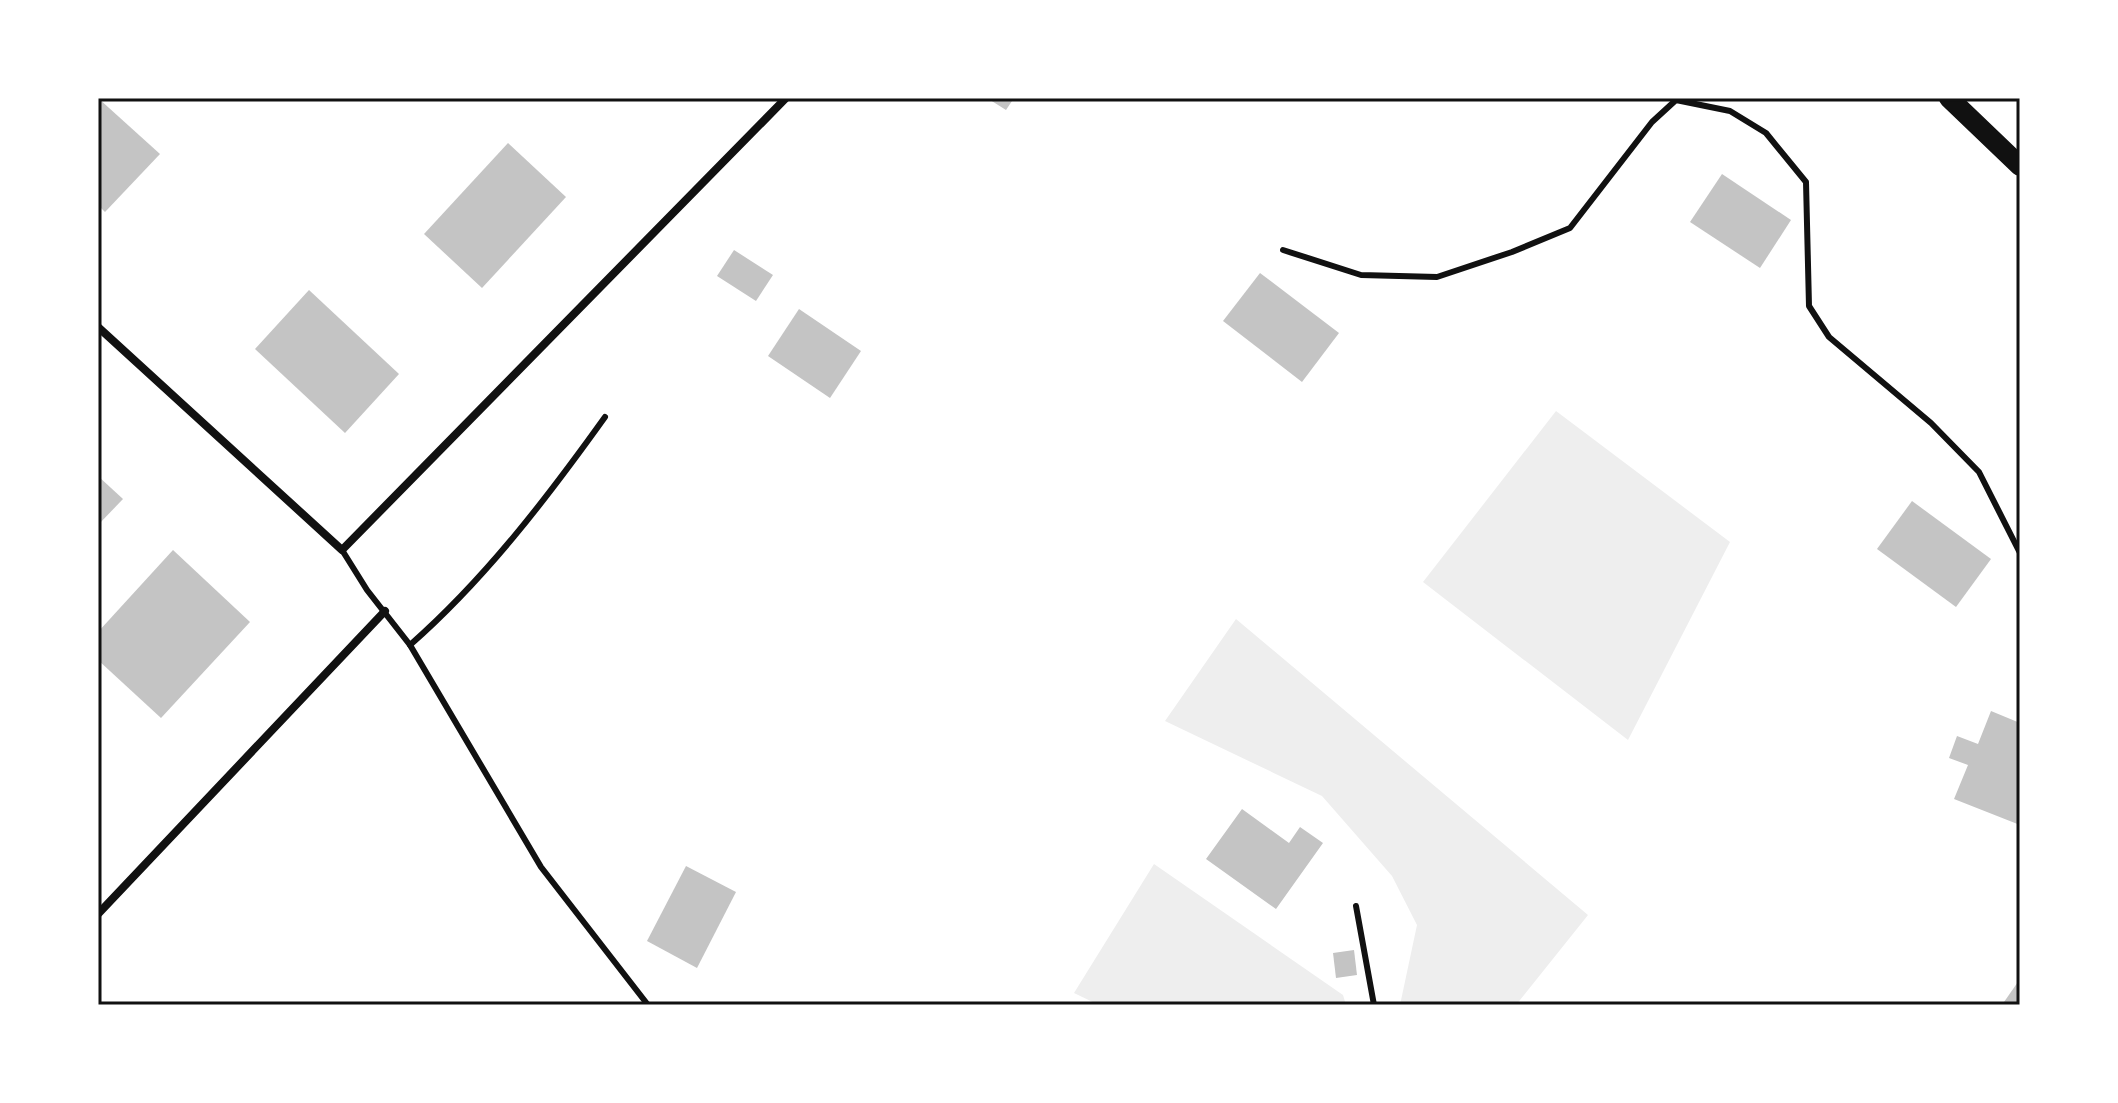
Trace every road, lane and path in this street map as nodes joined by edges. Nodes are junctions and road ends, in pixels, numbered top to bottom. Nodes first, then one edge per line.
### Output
1 (786, 98) edge
2 (1949, 98) edge
3 (1674, 99) edge
4 (2020, 166) edge
5 (1283, 250) dead end
6 (98, 327) edge
7 (605, 417) dead end
8 (342, 550) junction
9 (2020, 553) edge
10 (385, 611) junction
11 (410, 645) junction
12 (1356, 906) dead end
13 (98, 914) edge
14 (648, 1005) edge
15 (1374, 1005) edge

1 - 8 street
2 - 4 main road
3 - 5 lane
3 - 9 lane
6 - 8 street
7 - 11 lane
8 - 10 lane
10 - 11 lane
10 - 13 street
11 - 14 lane
12 - 15 lane

